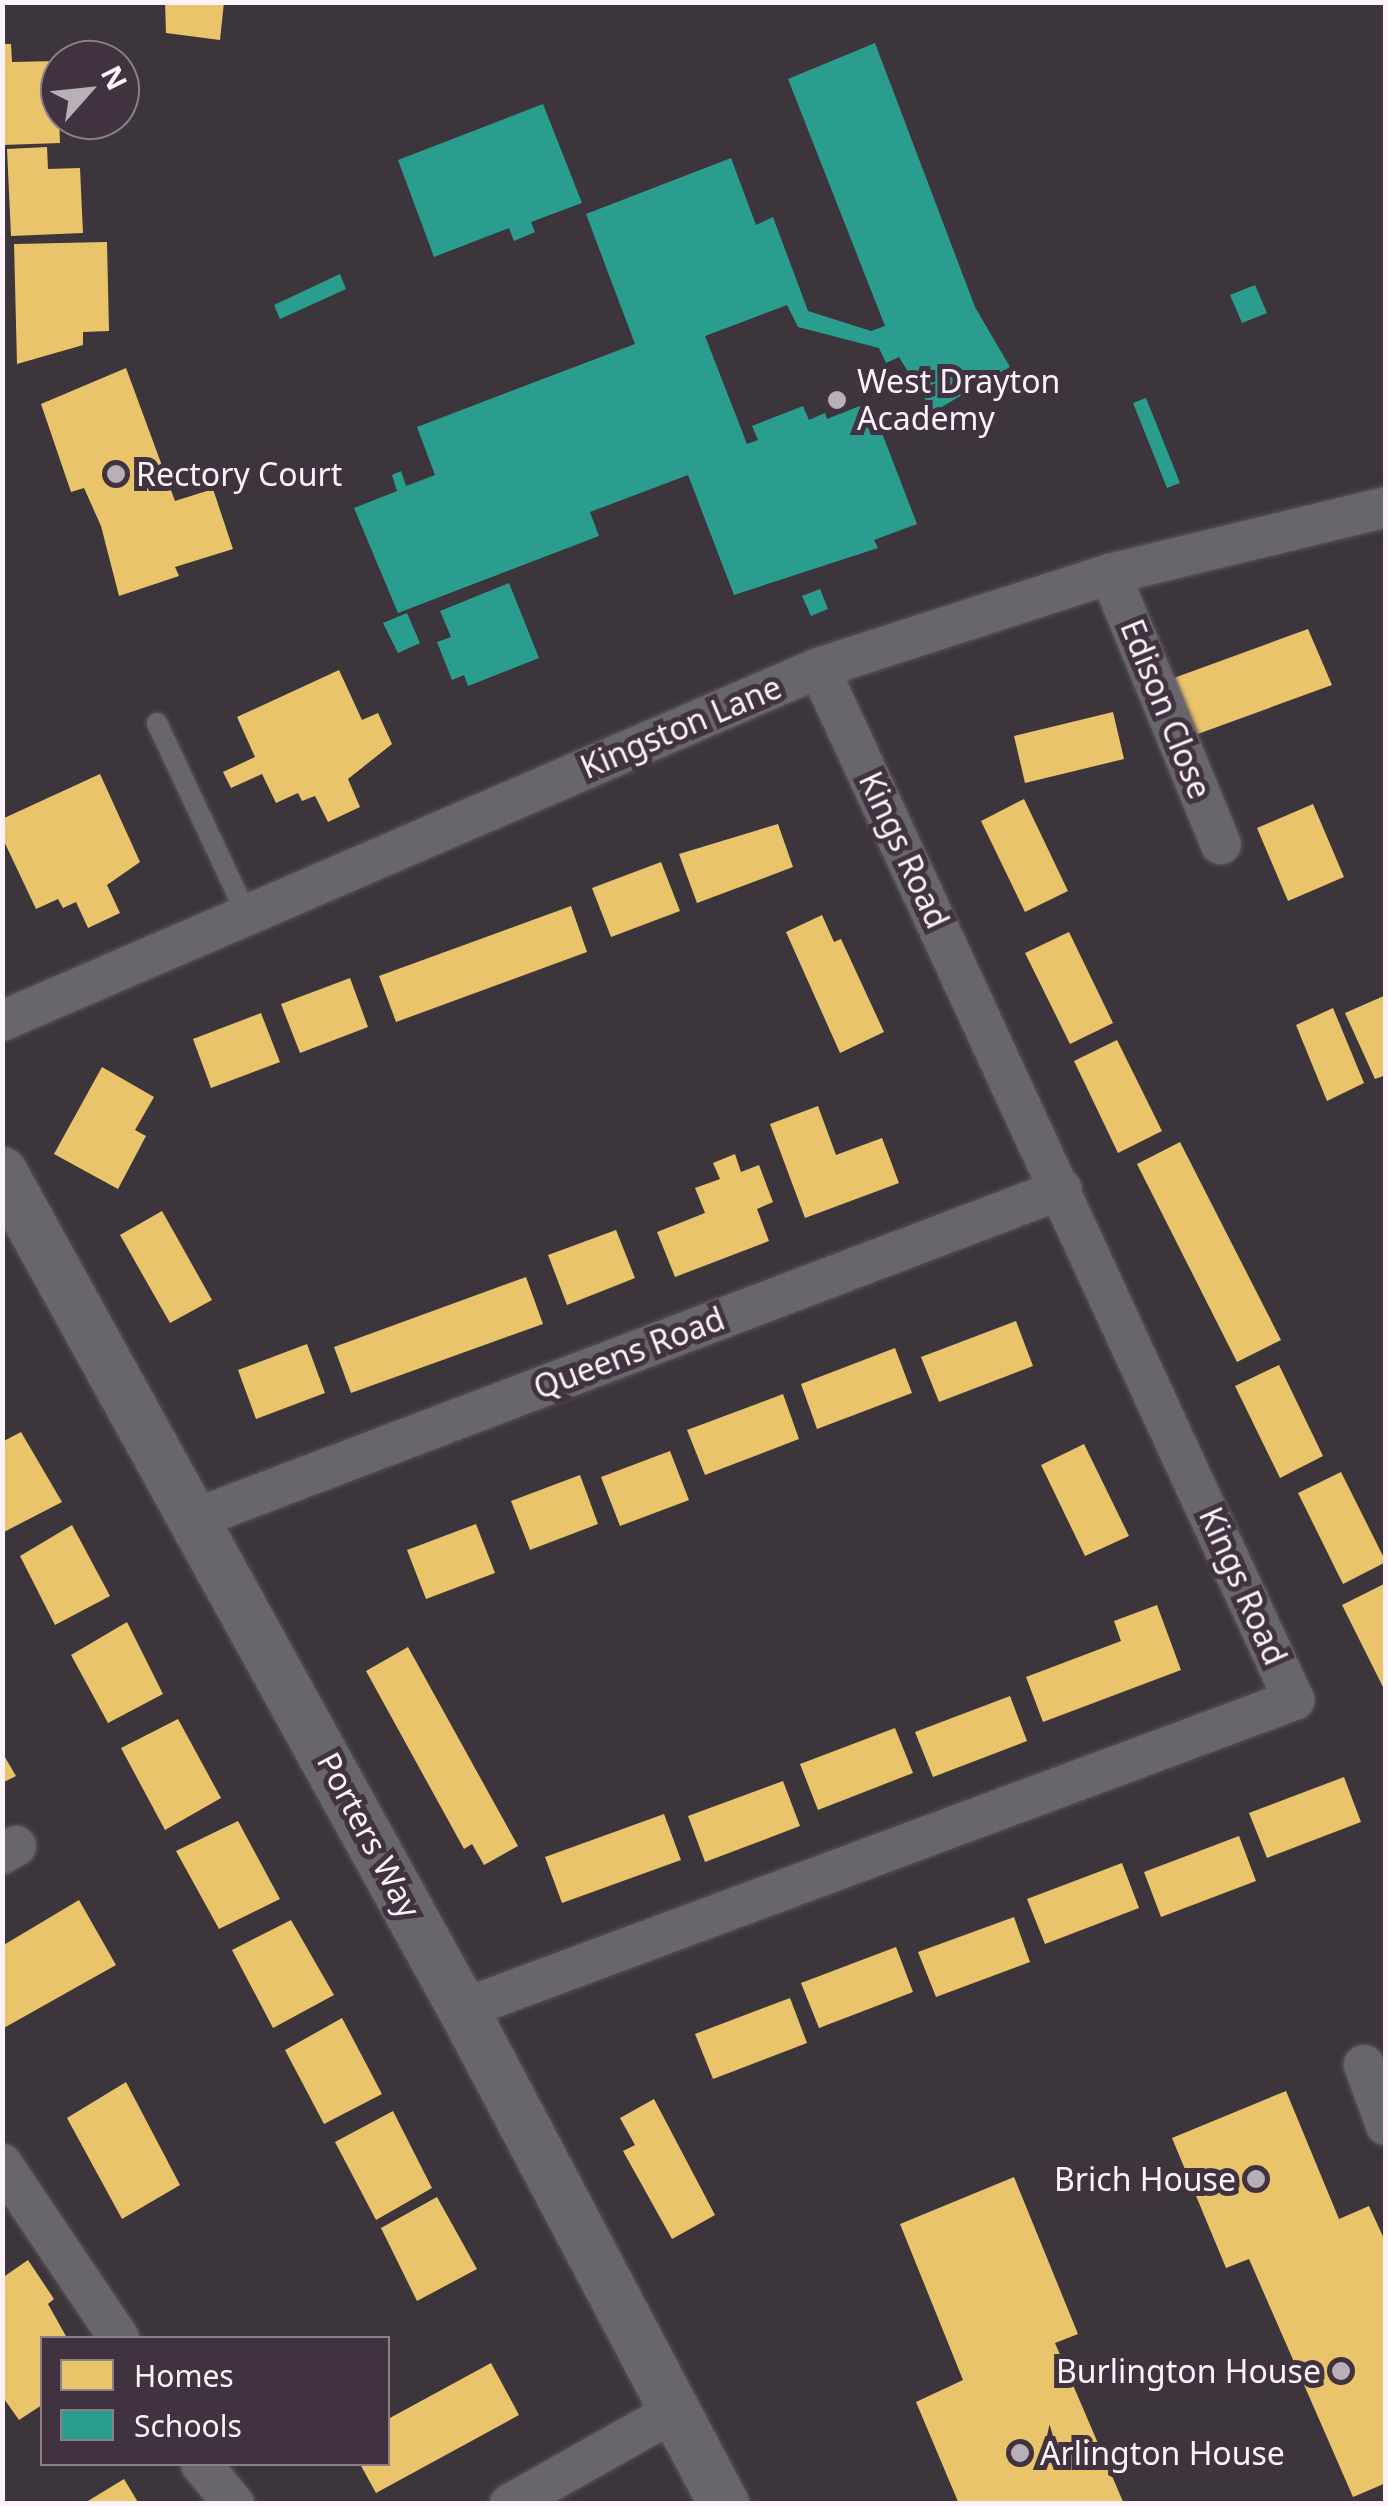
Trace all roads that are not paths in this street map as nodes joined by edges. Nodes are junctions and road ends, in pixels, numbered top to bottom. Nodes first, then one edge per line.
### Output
1 (1386, 507) edge
2 (1110, 574) junction
3 (819, 668) junction
4 (158, 723) dead end
5 (1222, 844) dead end
6 (247, 915) junction
7 (2, 1021) edge
8 (2, 1172) edge
9 (1062, 1189) junction
10 (197, 1518) junction
11 (464, 2009) junction
12 (1364, 2065) dead end
13 (1386, 2125) edge
14 (2, 2164) edge
15 (17, 2213) edge
16 (118, 2336) edge
17 (676, 2411) junction
18 (203, 2466) edge
19 (234, 2504) edge
20 (510, 2504) edge
21 (724, 2504) edge

1 - 2 street, Kingston Lane
2 - 3 street, Kingston Lane
2 - 5 street, Edison Close
3 - 6 street, Kingston Lane
3 - 9 street, Kings Road
4 - 6 lane
6 - 7 street, Kingston Lane
8 - 10 street, Porters Way
9 - 10 street, Queens Road
9 - 11 street, Kings Road
10 - 11 street, Porters Way
11 - 17 street, Porters Way
12 - 13 street
14 - 15 street
15 - 16 street
17 - 20 street
17 - 21 street, Porters Way
18 - 19 street

